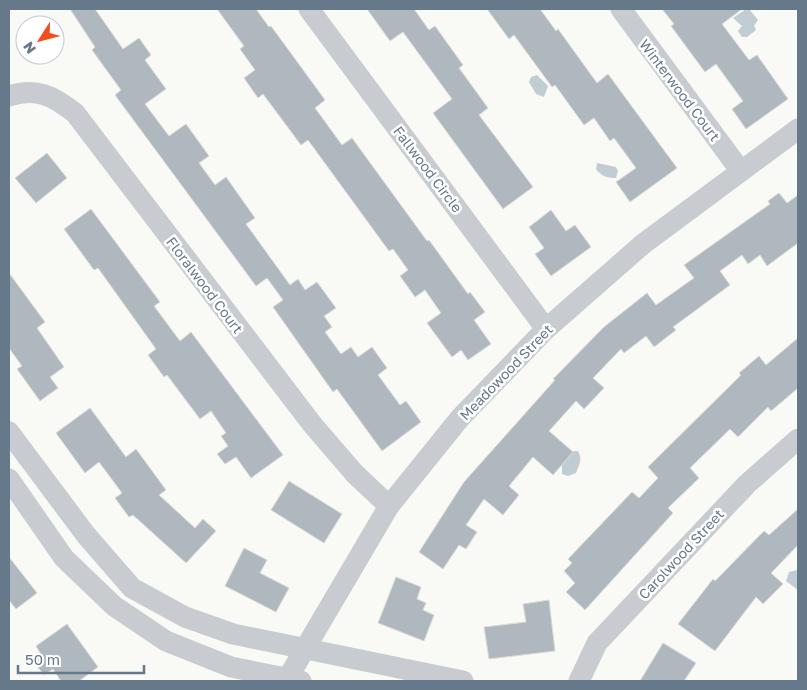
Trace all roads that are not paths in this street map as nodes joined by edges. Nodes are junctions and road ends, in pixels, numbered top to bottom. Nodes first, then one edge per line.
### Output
1 (309, 9) edge
2 (621, 9) edge
3 (9, 96) edge
4 (798, 129) edge
5 (740, 170) junction
6 (546, 330) junction
7 (9, 432) edge
8 (798, 439) edge
9 (34, 463) junction
10 (9, 480) edge
11 (389, 506) junction
12 (305, 650) junction
13 (292, 680) edge
14 (463, 681) edge
15 (579, 681) edge

1 - 6 street, Fallwood Circle
2 - 5 street, Winterwood Court
3 - 11 street, Floralwood Court
4 - 5 street, Meadowood Street
5 - 6 street, Meadowood Street
6 - 11 street, Meadowood Street
7 - 9 street
8 - 15 street, Carolwood Street
9 - 10 street
9 - 12 street
10 - 13 street
11 - 12 street, Meadowood Street
12 - 13 street, Meadowood Street
12 - 14 street

